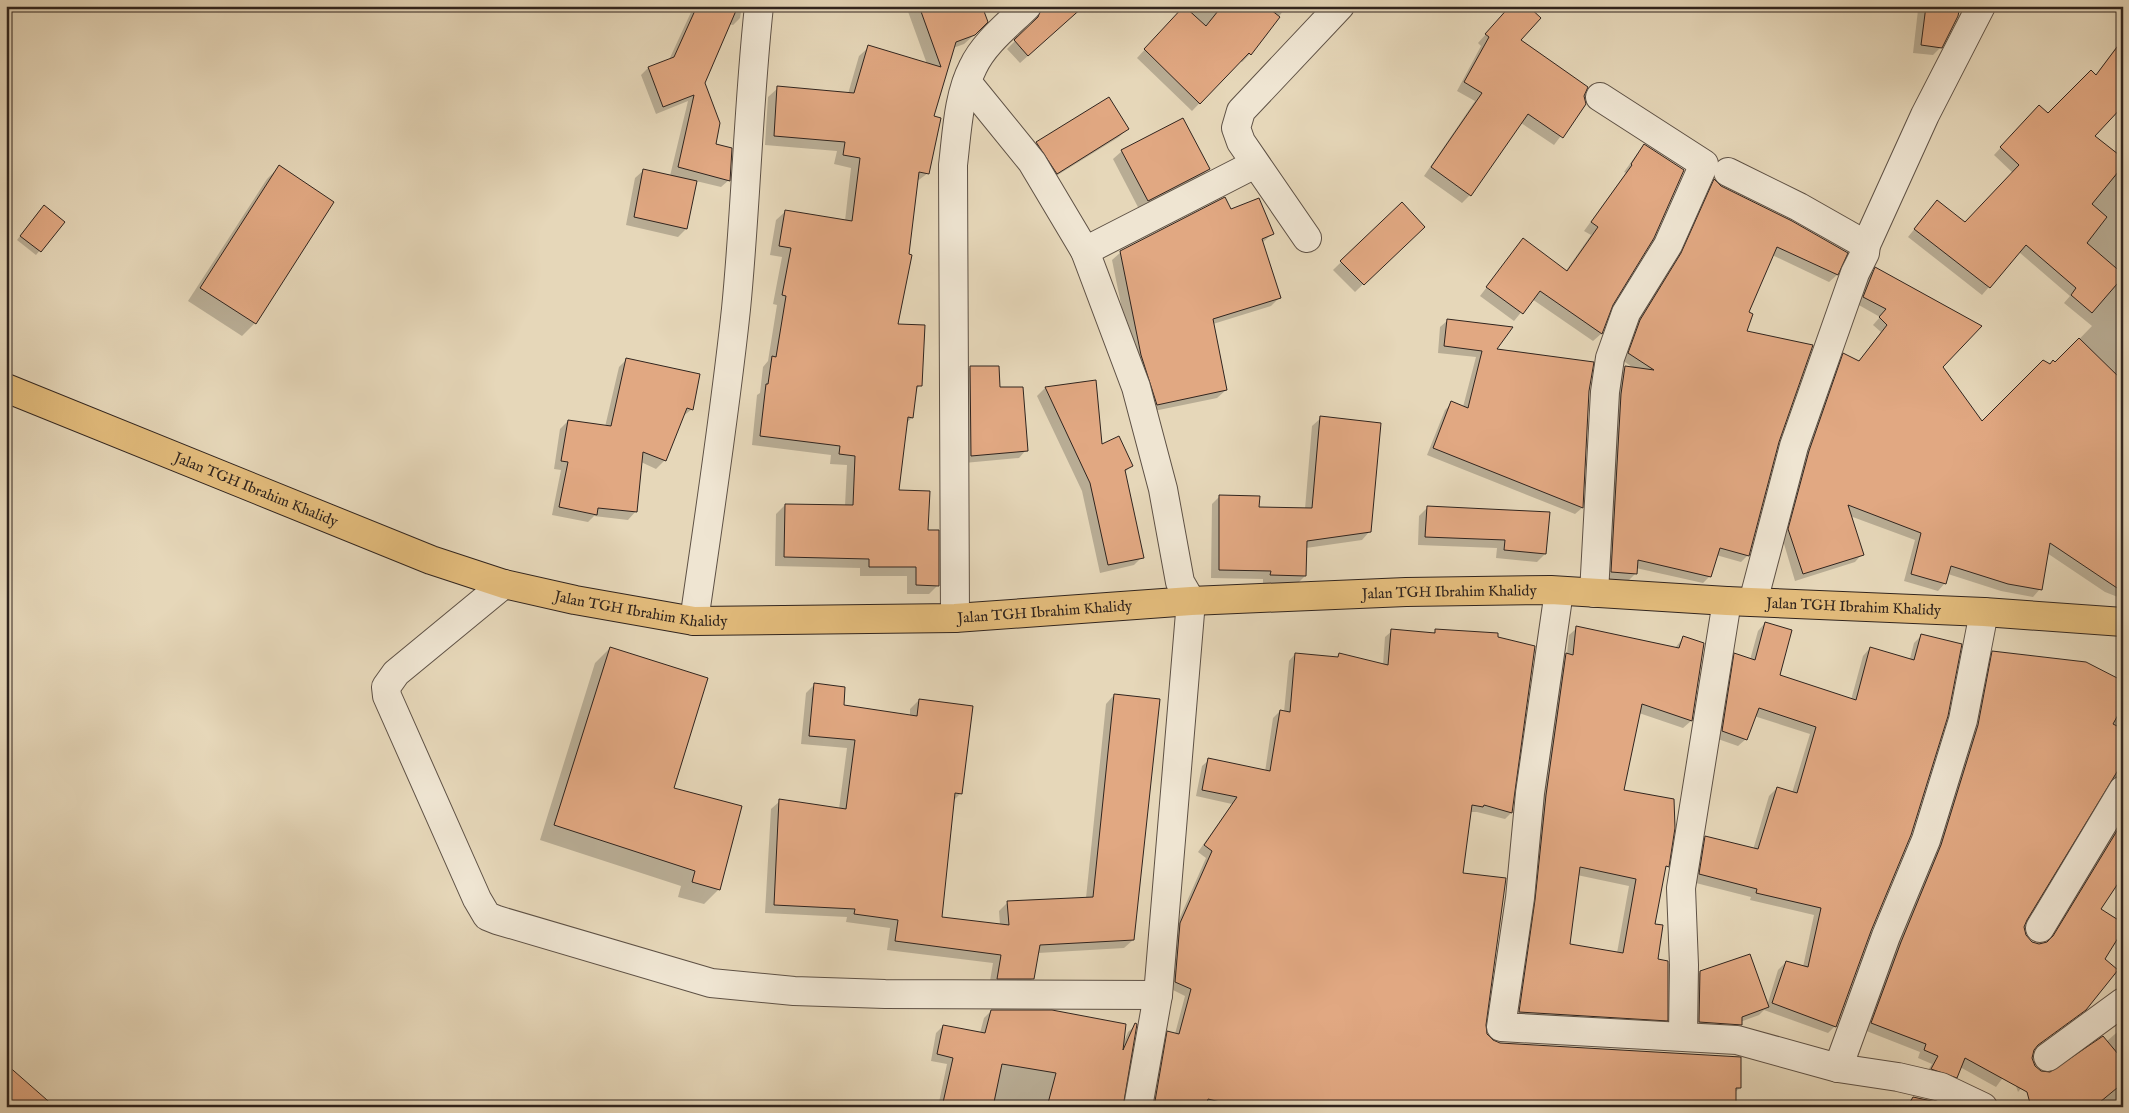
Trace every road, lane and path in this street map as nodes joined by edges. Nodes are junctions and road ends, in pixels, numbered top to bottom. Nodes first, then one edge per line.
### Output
1 (759, 6) edge
2 (1340, 6) edge
3 (1980, 6) edge
4 (1017, 10) edge
5 (967, 82) junction
6 (1600, 96) dead end
7 (1254, 164) junction
8 (1728, 172) dead end
9 (1307, 238) dead end
10 (1866, 245) junction
11 (1085, 251) junction
12 (6, 388) edge
13 (504, 584) junction
14 (1560, 590) junction
15 (1594, 593) junction
16 (1191, 601) junction
17 (1740, 602) junction
18 (1984, 612) junction
19 (955, 618) junction
20 (694, 621) junction
21 (2123, 622) edge
22 (2123, 790) edge
23 (2040, 928) dead end
24 (1158, 995) junction
25 (2123, 1002) edge
26 (1683, 1036) junction
27 (2048, 1057) dead end
28 (1838, 1068) junction
29 (1138, 1107) edge
30 (1983, 1107) edge

1 - 20 street
2 - 7 street
3 - 10 street
4 - 5 street
5 - 11 street
5 - 19 street
6 - 15 street
7 - 9 street
7 - 11 street
8 - 10 street
10 - 17 street
11 - 16 street
12 - 13 main road, Jalan TGH Ibrahim Khalidy
13 - 20 main road, Jalan TGH Ibrahim Khalidy
13 - 24 street
14 - 15 main road, Jalan TGH Ibrahim Khalidy
14 - 16 main road, Jalan TGH Ibrahim Khalidy
14 - 26 street
15 - 17 main road, Jalan TGH Ibrahim Khalidy
16 - 19 main road, Jalan TGH Ibrahim Khalidy
16 - 24 street
17 - 18 main road, Jalan TGH Ibrahim Khalidy
17 - 26 street
18 - 21 main road, Jalan TGH Ibrahim Khalidy
18 - 28 street
19 - 20 main road, Jalan TGH Ibrahim Khalidy
22 - 23 street
24 - 29 street
25 - 27 street
26 - 28 street
28 - 30 street

